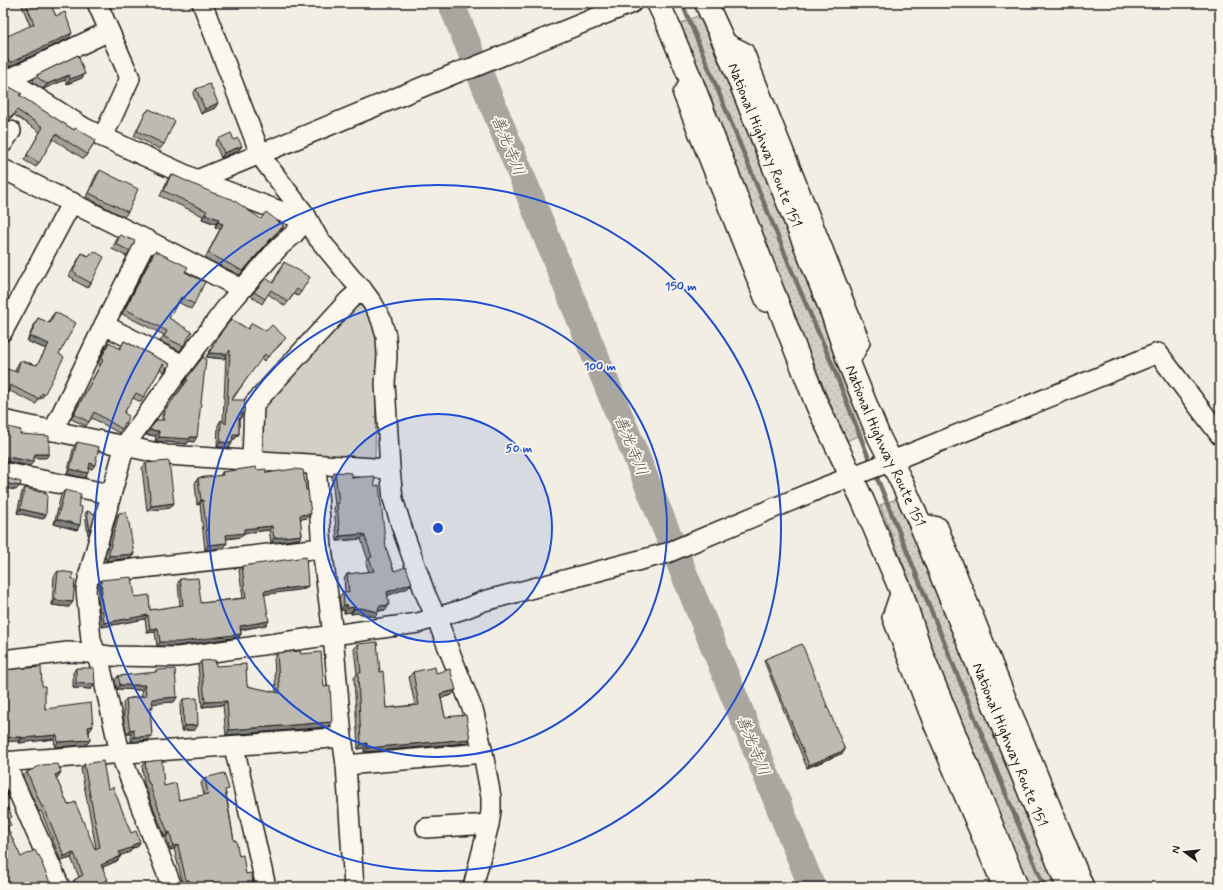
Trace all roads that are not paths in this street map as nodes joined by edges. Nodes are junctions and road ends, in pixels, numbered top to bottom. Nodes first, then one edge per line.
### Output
1 (96, 3) edge
2 (202, 3) edge
3 (632, 3) edge
4 (658, 3) edge
5 (706, 3) edge
6 (109, 31) junction
7 (5, 78) edge
8 (103, 137) junction
9 (260, 153) junction
10 (3, 169) edge
11 (197, 180) junction
12 (72, 202) junction
13 (306, 216) junction
14 (147, 240) junction
15 (242, 289) junction
16 (362, 289) junction
17 (104, 325) junction
18 (3, 331) edge
19 (183, 365) junction
20 (3, 420) edge
21 (53, 431) junction
22 (1220, 435) edge
23 (125, 445) junction
24 (252, 460) junction
25 (892, 461) junction
26 (316, 465) junction
27 (390, 469) junction
28 (3, 472) edge
29 (852, 477) junction
30 (110, 494) junction
31 (920, 523) junction
32 (322, 548) junction
33 (89, 574) junction
34 (901, 591) junction
35 (436, 617) junction
36 (333, 635) junction
37 (96, 654) junction
38 (3, 660) edge
39 (342, 737) junction
40 (234, 747) junction
41 (120, 753) junction
42 (483, 753) junction
43 (4, 762) edge
44 (346, 765) junction
45 (489, 824) junction
46 (426, 828) dead end
47 (60, 887) edge
48 (172, 887) edge
49 (266, 887) edge
50 (354, 887) edge
51 (473, 887) edge
52 (1003, 887) edge
53 (1017, 887) edge
54 (1068, 887) edge
55 (1084, 887) edge

1 - 6 street
2 - 9 street
3 - 9 street
4 - 29 highway
5 - 25 highway, National Highway Route 151
6 - 7 street
6 - 8 street
7 - 8 street
8 - 11 street
9 - 11 street
9 - 13 street
10 - 12 street
11 - 13 street
12 - 14 street
12 - 18 street
13 - 15 street
13 - 16 street
14 - 15 street
14 - 17 street
15 - 19 street
16 - 24 street
16 - 27 street
17 - 19 street
17 - 21 street
19 - 23 street
20 - 21 street
21 - 23 street
22 - 25 street
23 - 24 street
23 - 30 street
24 - 26 street
25 - 29 street
25 - 31 highway, National Highway Route 151
26 - 27 street
26 - 32 street
27 - 35 street
28 - 30 street
29 - 34 highway
29 - 35 street
30 - 33 street
31 - 54 highway, National Highway Route 151
31 - 55 street
32 - 33 street
32 - 36 street
33 - 37 street
34 - 52 street
34 - 53 highway
35 - 36 street
35 - 42 street
36 - 37 street
36 - 39 street
37 - 38 street
37 - 41 street
39 - 40 street
39 - 44 street
40 - 41 street
40 - 49 street
41 - 43 street
41 - 48 street
42 - 44 street
42 - 45 street
43 - 47 street
44 - 50 street
45 - 46 street
45 - 51 street

